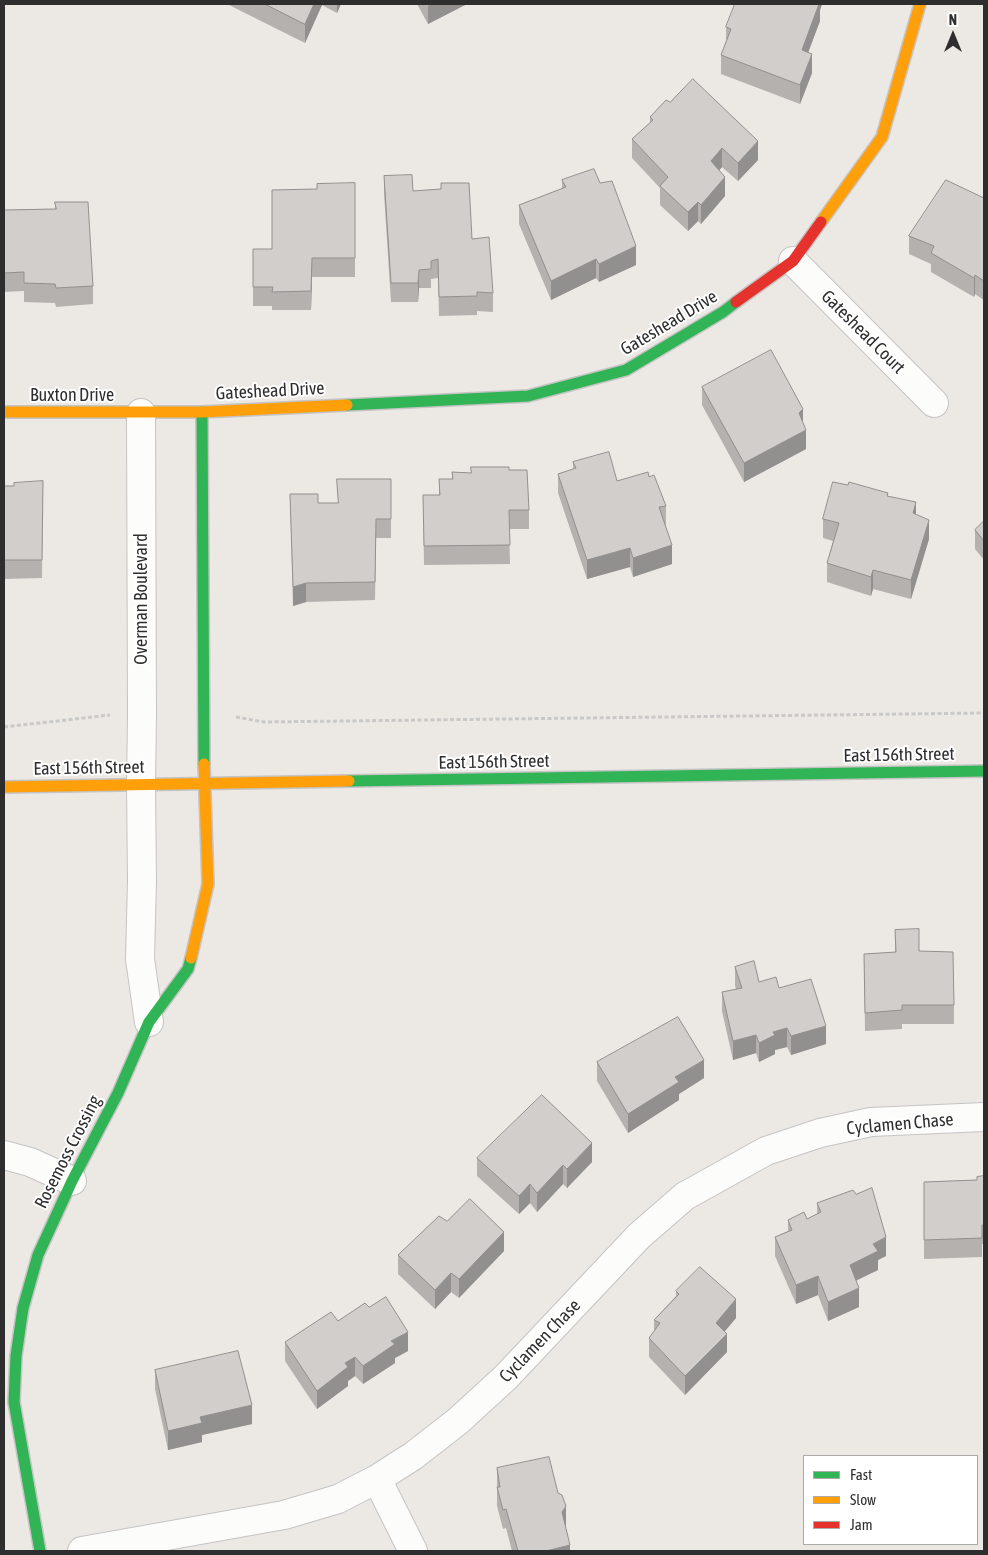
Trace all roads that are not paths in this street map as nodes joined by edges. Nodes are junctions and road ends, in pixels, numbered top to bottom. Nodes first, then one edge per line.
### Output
1 (920, 4) edge
2 (793, 261) junction
3 (934, 402) dead end
4 (4, 412) edge
5 (202, 412) junction
6 (141, 413) junction
7 (984, 771) edge
8 (206, 784) junction
9 (141, 785) junction
10 (4, 787) edge
11 (149, 1022) junction
12 (984, 1117) edge
13 (4, 1155) edge
14 (72, 1181) junction
15 (377, 1479) junction
16 (40, 1551) edge
17 (82, 1551) edge
18 (413, 1551) edge

1 - 2 street, Gateshead Drive
2 - 3 street, Gateshead Court
2 - 5 street, Gateshead Drive
4 - 6 street, Buxton Drive
5 - 6 street, Gateshead Drive
5 - 8 street, Rosemoss Crossing
6 - 9 street, Overman Boulevard
7 - 8 street, East 156th Street
8 - 9 street, East 156th Street
8 - 11 street, Rosemoss Crossing
9 - 10 street, East 156th Street
9 - 11 street, Overman Boulevard
11 - 14 street, Rosemoss Crossing
12 - 15 street, Cyclamen Chase
13 - 14 street
14 - 16 street, Rosemoss Crossing
15 - 17 street, Cyclamen Chase
15 - 18 street

